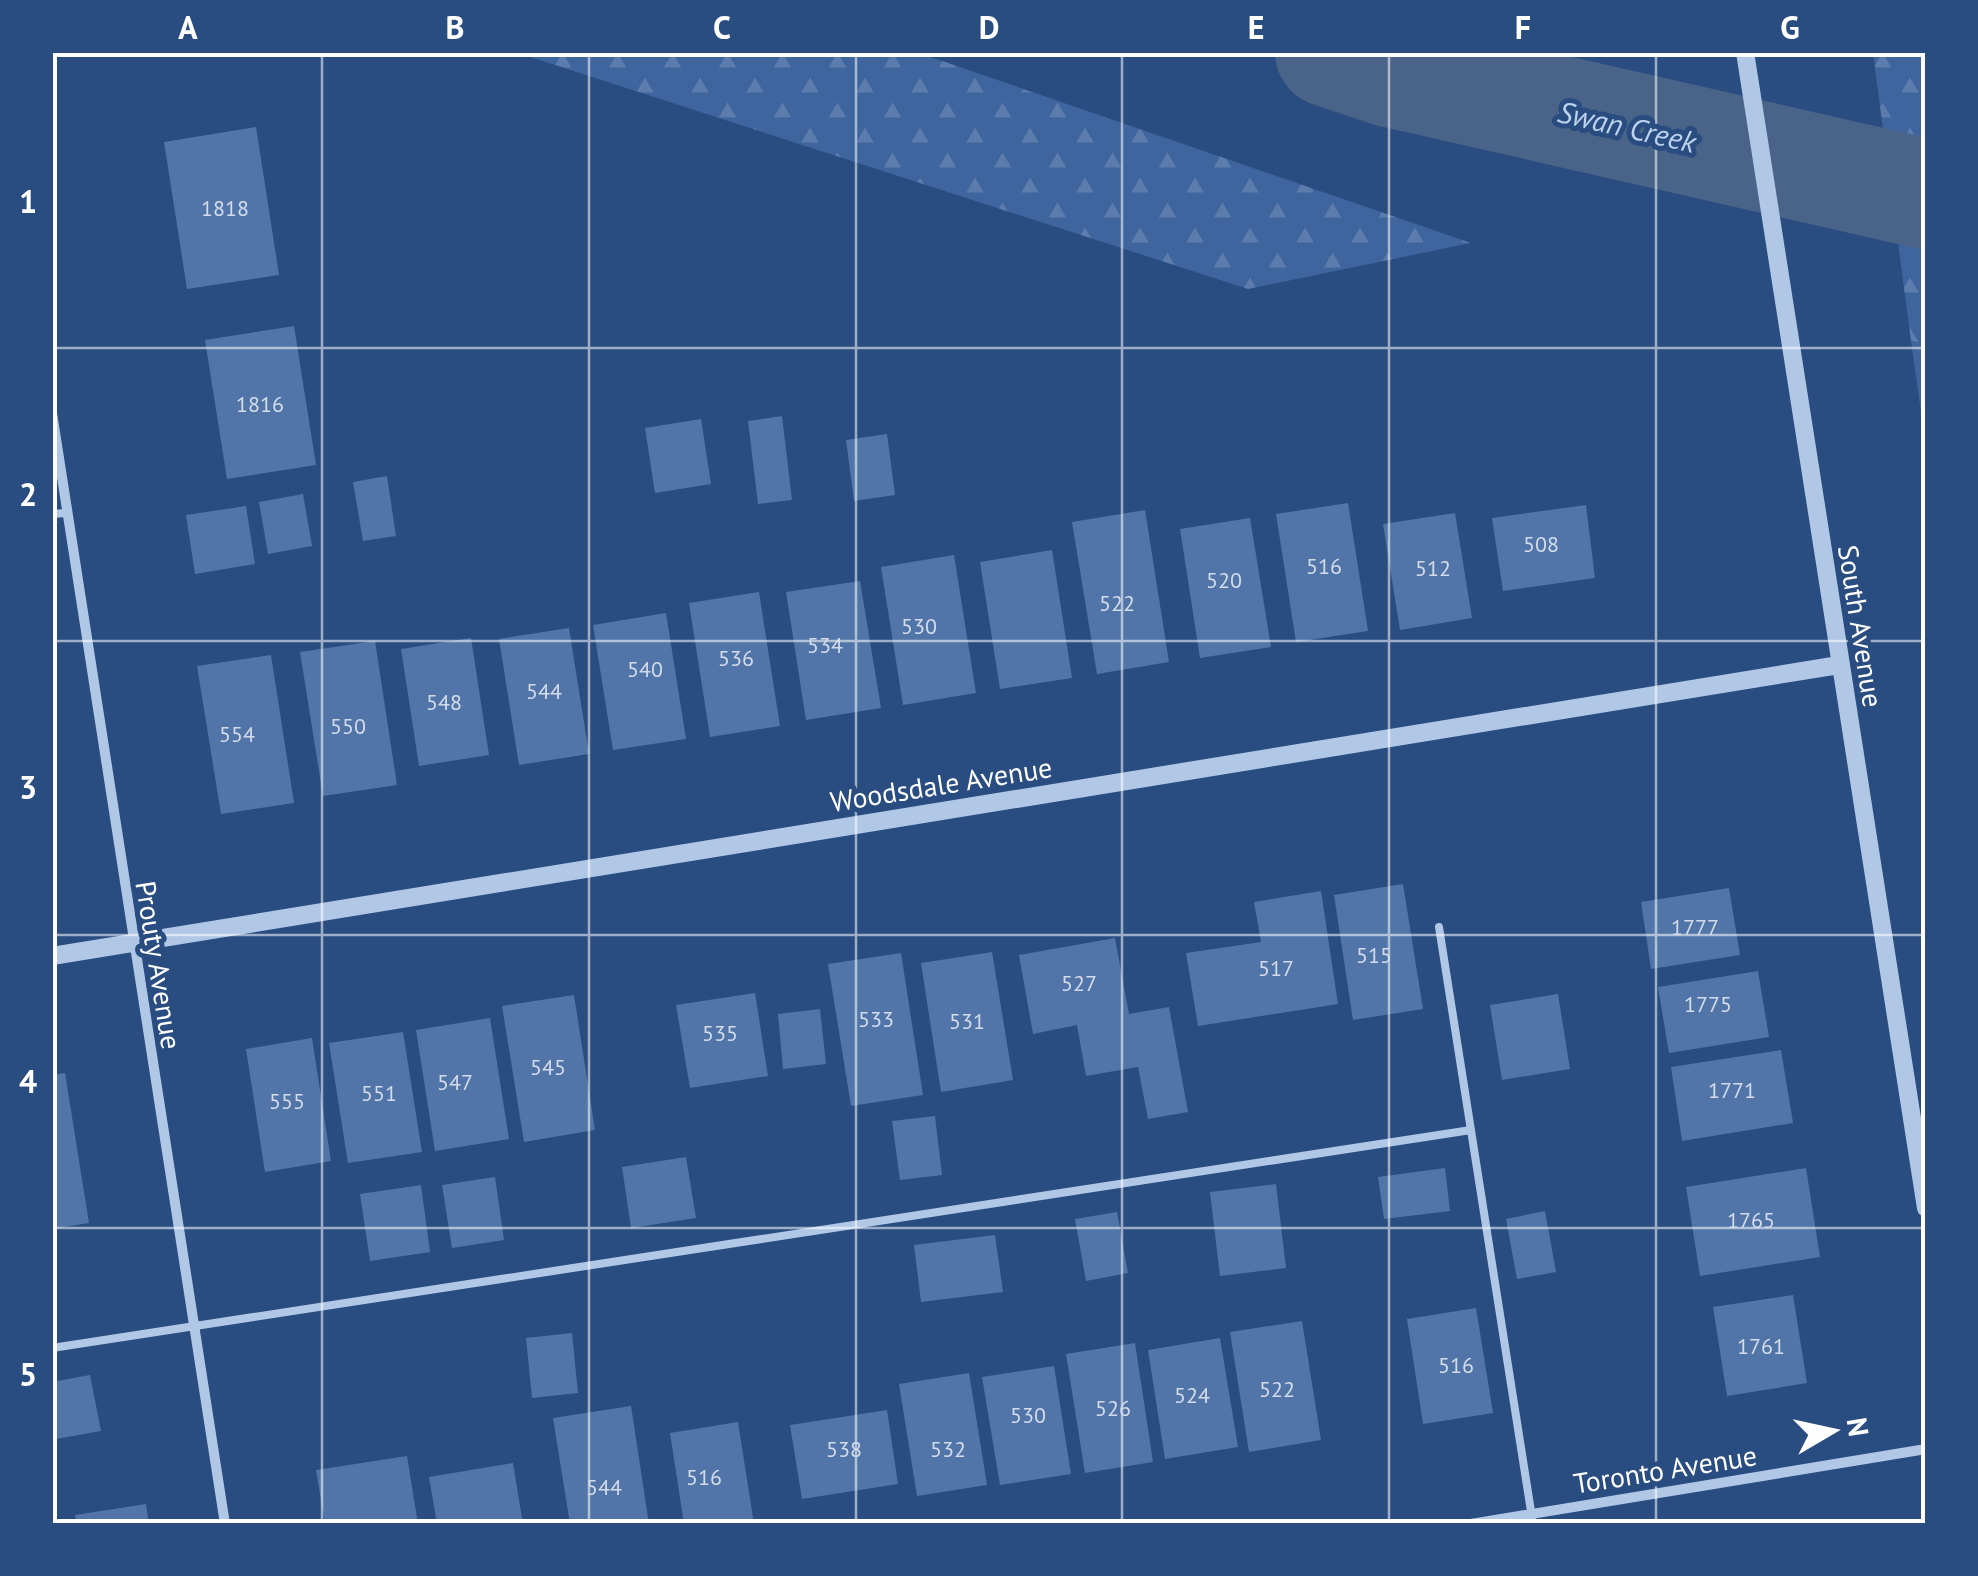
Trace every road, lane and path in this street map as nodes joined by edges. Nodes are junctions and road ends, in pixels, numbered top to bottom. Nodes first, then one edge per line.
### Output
1 (1745, 52) edge
2 (52, 413) edge
3 (66, 512) junction
4 (52, 514) edge
5 (1839, 665) junction
6 (1440, 927) dead end
7 (133, 943) junction
8 (52, 956) edge
9 (1470, 1130) junction
10 (1926, 1208) edge
11 (194, 1326) junction
12 (52, 1348) edge
13 (1926, 1449) edge
14 (1532, 1519) edge
15 (225, 1524) edge
16 (1471, 1524) edge

1 - 5 street, South Avenue
2 - 3 street, Prouty Avenue
3 - 4 lane
3 - 7 street, Prouty Avenue
5 - 7 street, Woodsdale Avenue
5 - 10 street, South Avenue
6 - 9 lane
7 - 8 street, Woodsdale Avenue
7 - 11 street, Prouty Avenue
9 - 11 lane
9 - 14 lane
11 - 12 lane
11 - 15 street, Prouty Avenue
13 - 14 street, Toronto Avenue
14 - 16 street, Toronto Avenue

